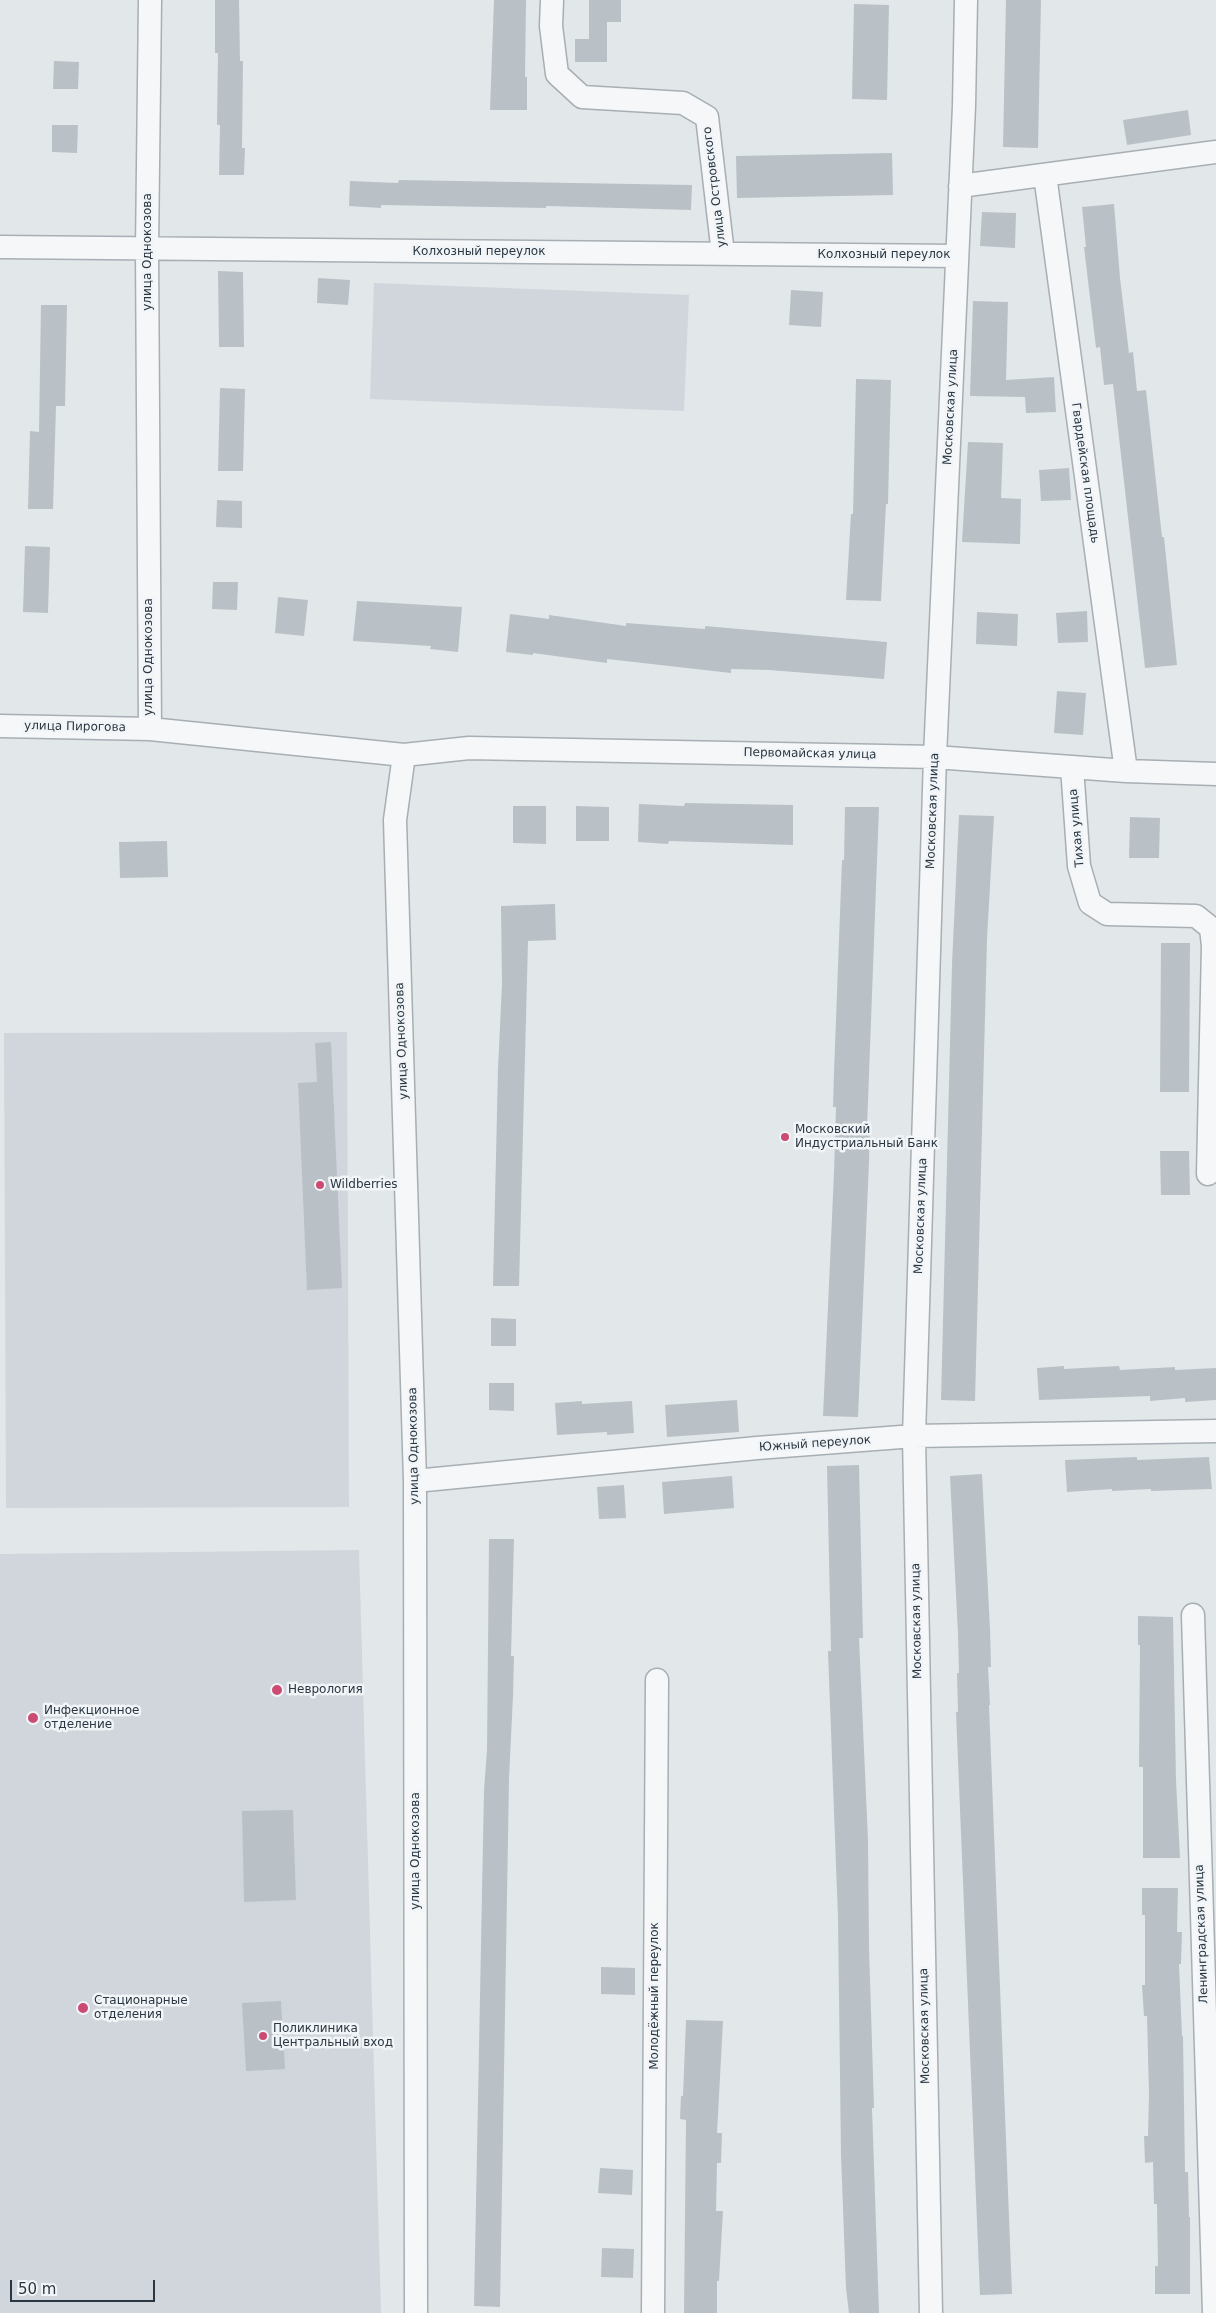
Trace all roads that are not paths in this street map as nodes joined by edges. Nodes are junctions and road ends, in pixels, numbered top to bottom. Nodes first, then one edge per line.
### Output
1 (150, 0) edge
2 (552, 0) edge
3 (966, 0) edge
4 (1216, 152) edge
5 (1045, 175) junction
6 (960, 186) junction
7 (0, 247) edge
8 (147, 249) junction
9 (723, 254) junction
10 (957, 256) junction
11 (0, 726) edge
12 (150, 729) junction
13 (404, 755) junction
14 (935, 757) junction
15 (1072, 767) junction
16 (1126, 771) junction
17 (1216, 774) edge
18 (1208, 1174) dead end
19 (1216, 1431) edge
20 (914, 1436) junction
21 (415, 1481) junction
22 (1193, 1615) dead end
23 (658, 1680) dead end
24 (416, 2313) edge
25 (652, 2313) edge
26 (931, 2313) edge
27 (1214, 2313) edge

1 - 8 street, улица Однокозова
2 - 9 street, улица Островского
3 - 6 street, Московская улица
4 - 5 street
5 - 6 street
5 - 16 street, Гвардейская площадь
6 - 10 street, Московская улица
7 - 8 street, Колхозный переулок
8 - 9 street, Колхозный переулок
8 - 12 street, улица Однокозова
9 - 10 street, Колхозный переулок
10 - 14 street, Московская улица
11 - 12 street, улица Пирогова
12 - 13 street, улица Однокозова
13 - 14 street, Первомайская улица
13 - 21 street, улица Однокозова
14 - 15 street, Первомайская улица
14 - 20 street, Московская улица
15 - 16 street, Первомайская улица
15 - 18 street, Тихая улица
16 - 17 street, Первомайская улица
19 - 20 street, Южный переулок
20 - 21 street, Южный переулок
20 - 26 street, Московская улица
21 - 24 street, улица Однокозова
22 - 27 street, Ленинградская улица
23 - 25 street, Молодёжный переулок

